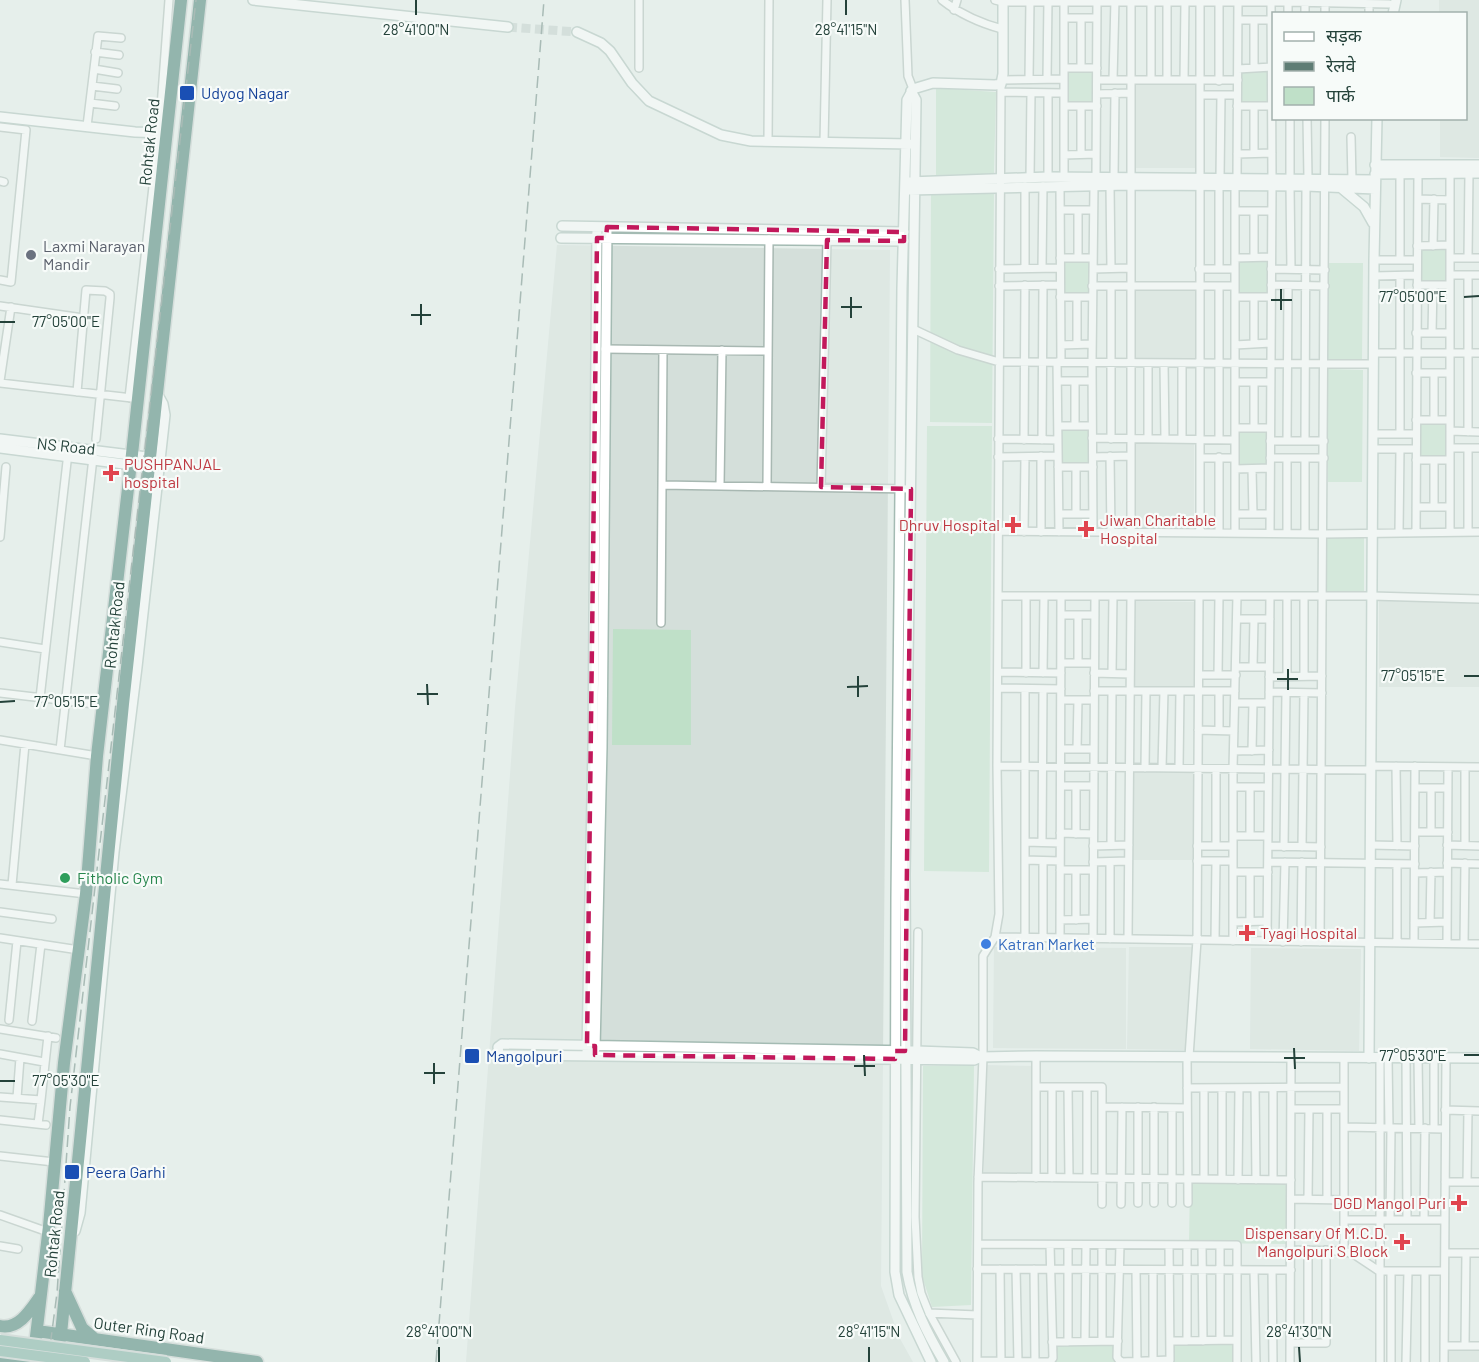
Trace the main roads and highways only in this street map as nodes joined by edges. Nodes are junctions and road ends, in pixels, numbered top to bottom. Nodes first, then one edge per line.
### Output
1 (181, 0) edge
2 (200, 0) edge
3 (147, 304) junction
4 (165, 306) junction
5 (65, 1290) junction
6 (41, 1294) junction
7 (0, 1326) edge
8 (37, 1332) junction
9 (61, 1334) junction
10 (0, 1340) edge
11 (96, 1340) junction
12 (131, 1344) junction
13 (0, 1351) edge
14 (0, 1359) edge
15 (34, 1362) edge
16 (56, 1362) edge
17 (85, 1362) edge
18 (129, 1362) edge
19 (166, 1362) edge
20 (257, 1362) edge

1 - 3 highway, Rohtak Road
2 - 4 highway, Rohtak Road
3 - 4 highway
3 - 6 highway, Rohtak Road
4 - 5 highway, Rohtak Road
5 - 9 highway, Rohtak Road
5 - 11 highway
6 - 7 highway
6 - 8 highway, Rohtak Road
8 - 9 highway, Outer Ring Road
8 - 15 highway, Rohtak Road
9 - 11 highway, Outer Ring Road
9 - 16 highway, Rohtak Road
10 - 19 main road, Outer Ring Road, bridge
11 - 12 highway, Outer Ring Road
12 - 18 highway
12 - 20 highway, Outer Ring Road
13 - 17 main road, bridge
14 - 15 highway

